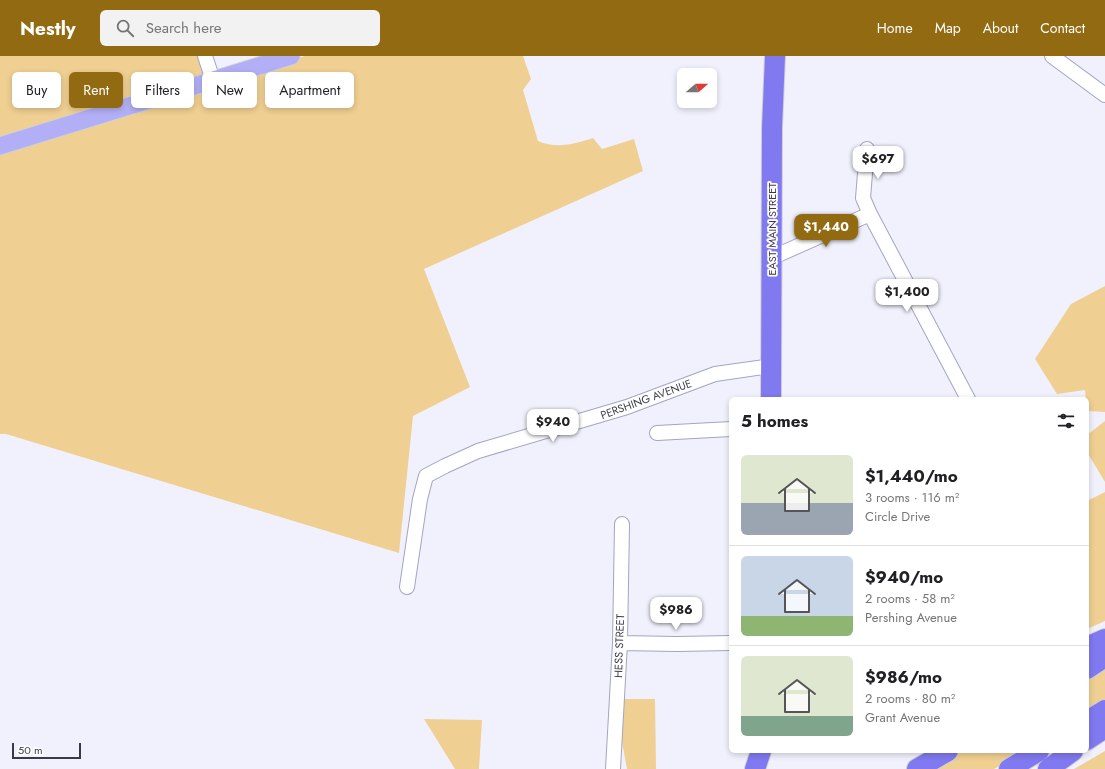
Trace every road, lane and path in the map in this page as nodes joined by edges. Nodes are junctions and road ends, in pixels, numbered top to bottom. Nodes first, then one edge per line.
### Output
1 (206, 56) edge
2 (291, 56) edge
3 (1052, 56) edge
4 (774, 57) edge
5 (211, 72) edge
6 (239, 72) edge
7 (202, 83) edge
8 (1105, 95) edge
9 (0, 146) edge
10 (867, 150) dead end
11 (870, 214) junction
12 (771, 258) junction
13 (771, 366) junction
14 (771, 397) edge
15 (967, 397) edge
16 (729, 429) edge
17 (657, 433) dead end
18 (622, 524) dead end
19 (407, 587) dead end
20 (1105, 639) edge
21 (620, 643) junction
22 (729, 643) edge
23 (1089, 646) edge
24 (1105, 657) edge
25 (1089, 668) edge
26 (1105, 710) edge
27 (1089, 720) edge
28 (1105, 728) edge
29 (1089, 739) edge
30 (760, 753) edge
31 (769, 753) edge
32 (944, 753) edge
33 (1036, 753) edge
34 (1070, 753) edge
35 (613, 769) edge
36 (755, 769) edge
37 (769, 769) edge
38 (916, 769) edge
39 (1009, 769) edge
40 (1048, 769) edge

1 - 5 street
2 - 6 main road
3 - 8 street
4 - 12 highway, EAST MAIN STREET
7 - 9 main road
10 - 11 street
11 - 12 street
11 - 15 street
12 - 13 highway, EAST MAIN STREET
13 - 14 highway, EAST MAIN STREET
13 - 19 street, PERSHING AVENUE
16 - 17 street
18 - 21 street, HESS STREET
20 - 23 highway
21 - 22 street
21 - 35 street, HESS STREET
24 - 25 highway
26 - 27 highway
28 - 29 highway
30 - 36 highway
31 - 37 highway
32 - 38 highway
33 - 39 highway
34 - 40 highway

